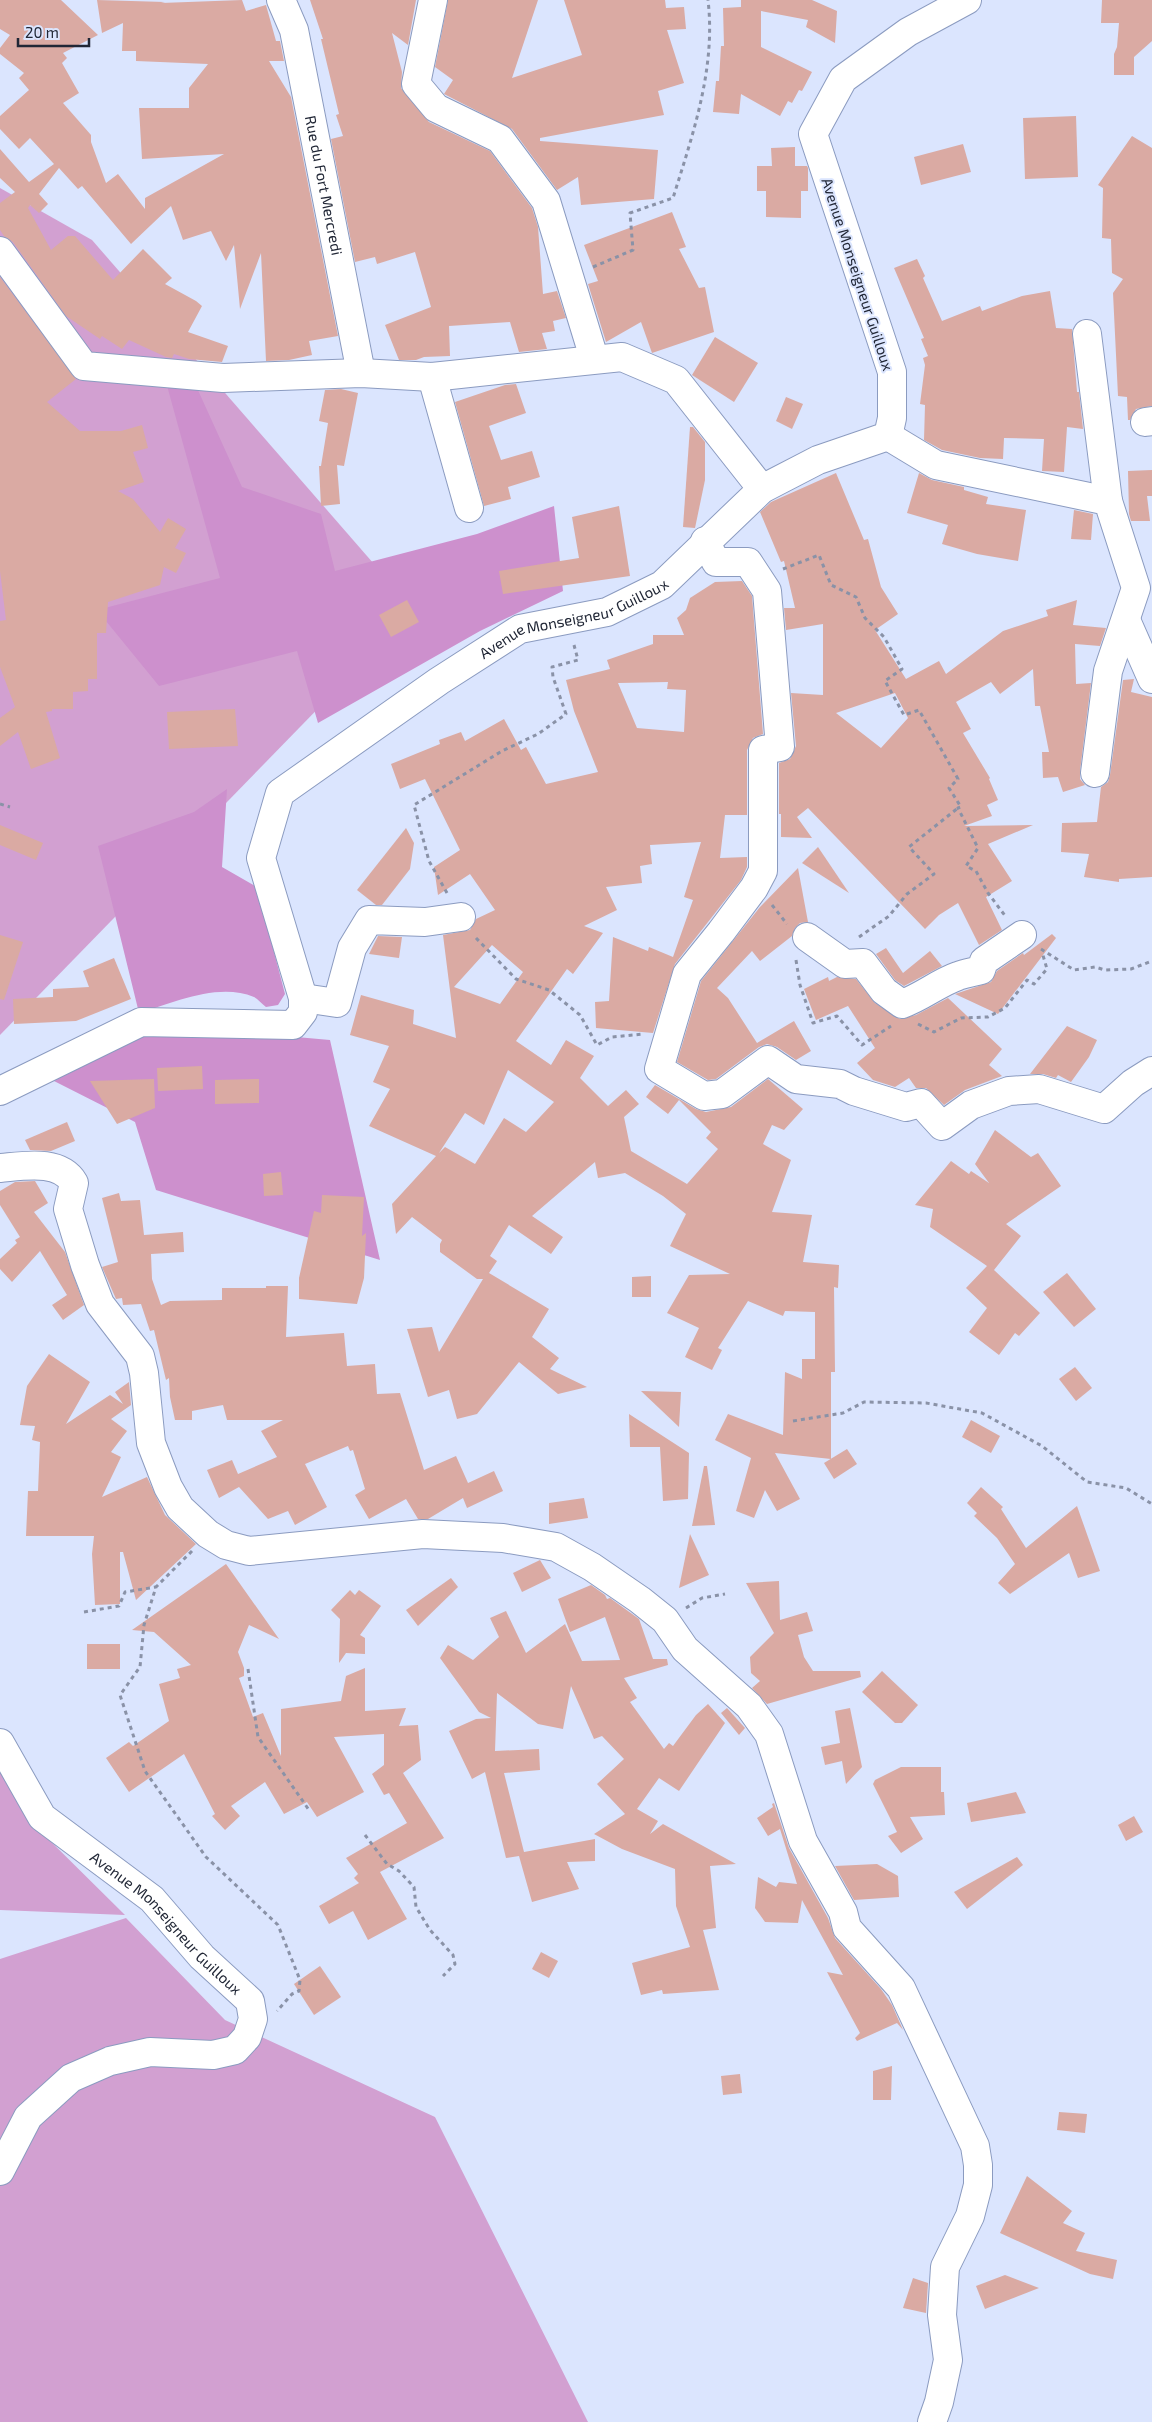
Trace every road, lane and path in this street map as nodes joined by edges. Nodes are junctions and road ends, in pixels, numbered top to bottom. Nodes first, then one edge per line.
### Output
1 (281, 0) edge
2 (433, 0) edge
3 (708, 0) edge
4 (968, 0) edge
5 (0, 251) edge
6 (570, 277) junction
7 (1087, 334) dead end
8 (594, 358) junction
9 (361, 373) junction
10 (432, 377) junction
11 (888, 436) junction
12 (762, 489) junction
13 (1108, 501) junction
14 (469, 508) dead end
15 (705, 541) junction
16 (761, 582) junction
17 (566, 620) junction
18 (1126, 620) junction
19 (1152, 679) edge
20 (1095, 773) dead end
21 (0, 804) edge
22 (10, 807) dead end
23 (958, 808) junction
24 (461, 917) junction
25 (1022, 935) junction
26 (807, 937) dead end
27 (1152, 961) edge
28 (844, 964) junction
29 (304, 998) junction
30 (670, 1036) junction
31 (1152, 1072) edge
32 (0, 1091) edge
33 (0, 1168) edge
34 (793, 1421) dead end
35 (1152, 1504) edge
36 (208, 1534) junction
37 (156, 1587) junction
38 (725, 1594) dead end
39 (84, 1612) dead end
40 (665, 1620) junction
41 (248, 1669) dead end
42 (0, 1743) edge
43 (309, 1810) dead end
44 (365, 1835) dead end
45 (443, 1976) dead end
46 (250, 2002) junction
47 (0, 2171) edge
48 (932, 2422) edge

1 - 9 street, Rue du Fort Mercredi
2 - 6 street
3 - 6 path
4 - 11 street, Avenue Monseigneur Guilloux
5 - 9 street
6 - 8 street
7 - 13 street
8 - 10 street
8 - 12 street
9 - 10 street
10 - 14 street
11 - 12 street, Avenue Monseigneur Guilloux
11 - 13 street
12 - 15 street, Avenue Monseigneur Guilloux
13 - 18 street
15 - 16 street
15 - 17 street, Avenue Monseigneur Guilloux
16 - 23 path
16 - 30 street
17 - 24 path
17 - 29 street, Avenue Monseigneur Guilloux
18 - 19 street
18 - 20 street
21 - 22 path
23 - 25 path
23 - 28 path
24 - 29 street
24 - 30 path
25 - 27 path
25 - 28 street
26 - 28 street
29 - 32 street
30 - 31 street
33 - 36 street
34 - 35 path
36 - 37 path
36 - 40 street
37 - 39 path
37 - 46 path
38 - 40 path
40 - 48 street
41 - 43 path
42 - 46 street, Avenue Monseigneur Guilloux
44 - 45 path
46 - 47 street, Avenue Monseigneur Guilloux

